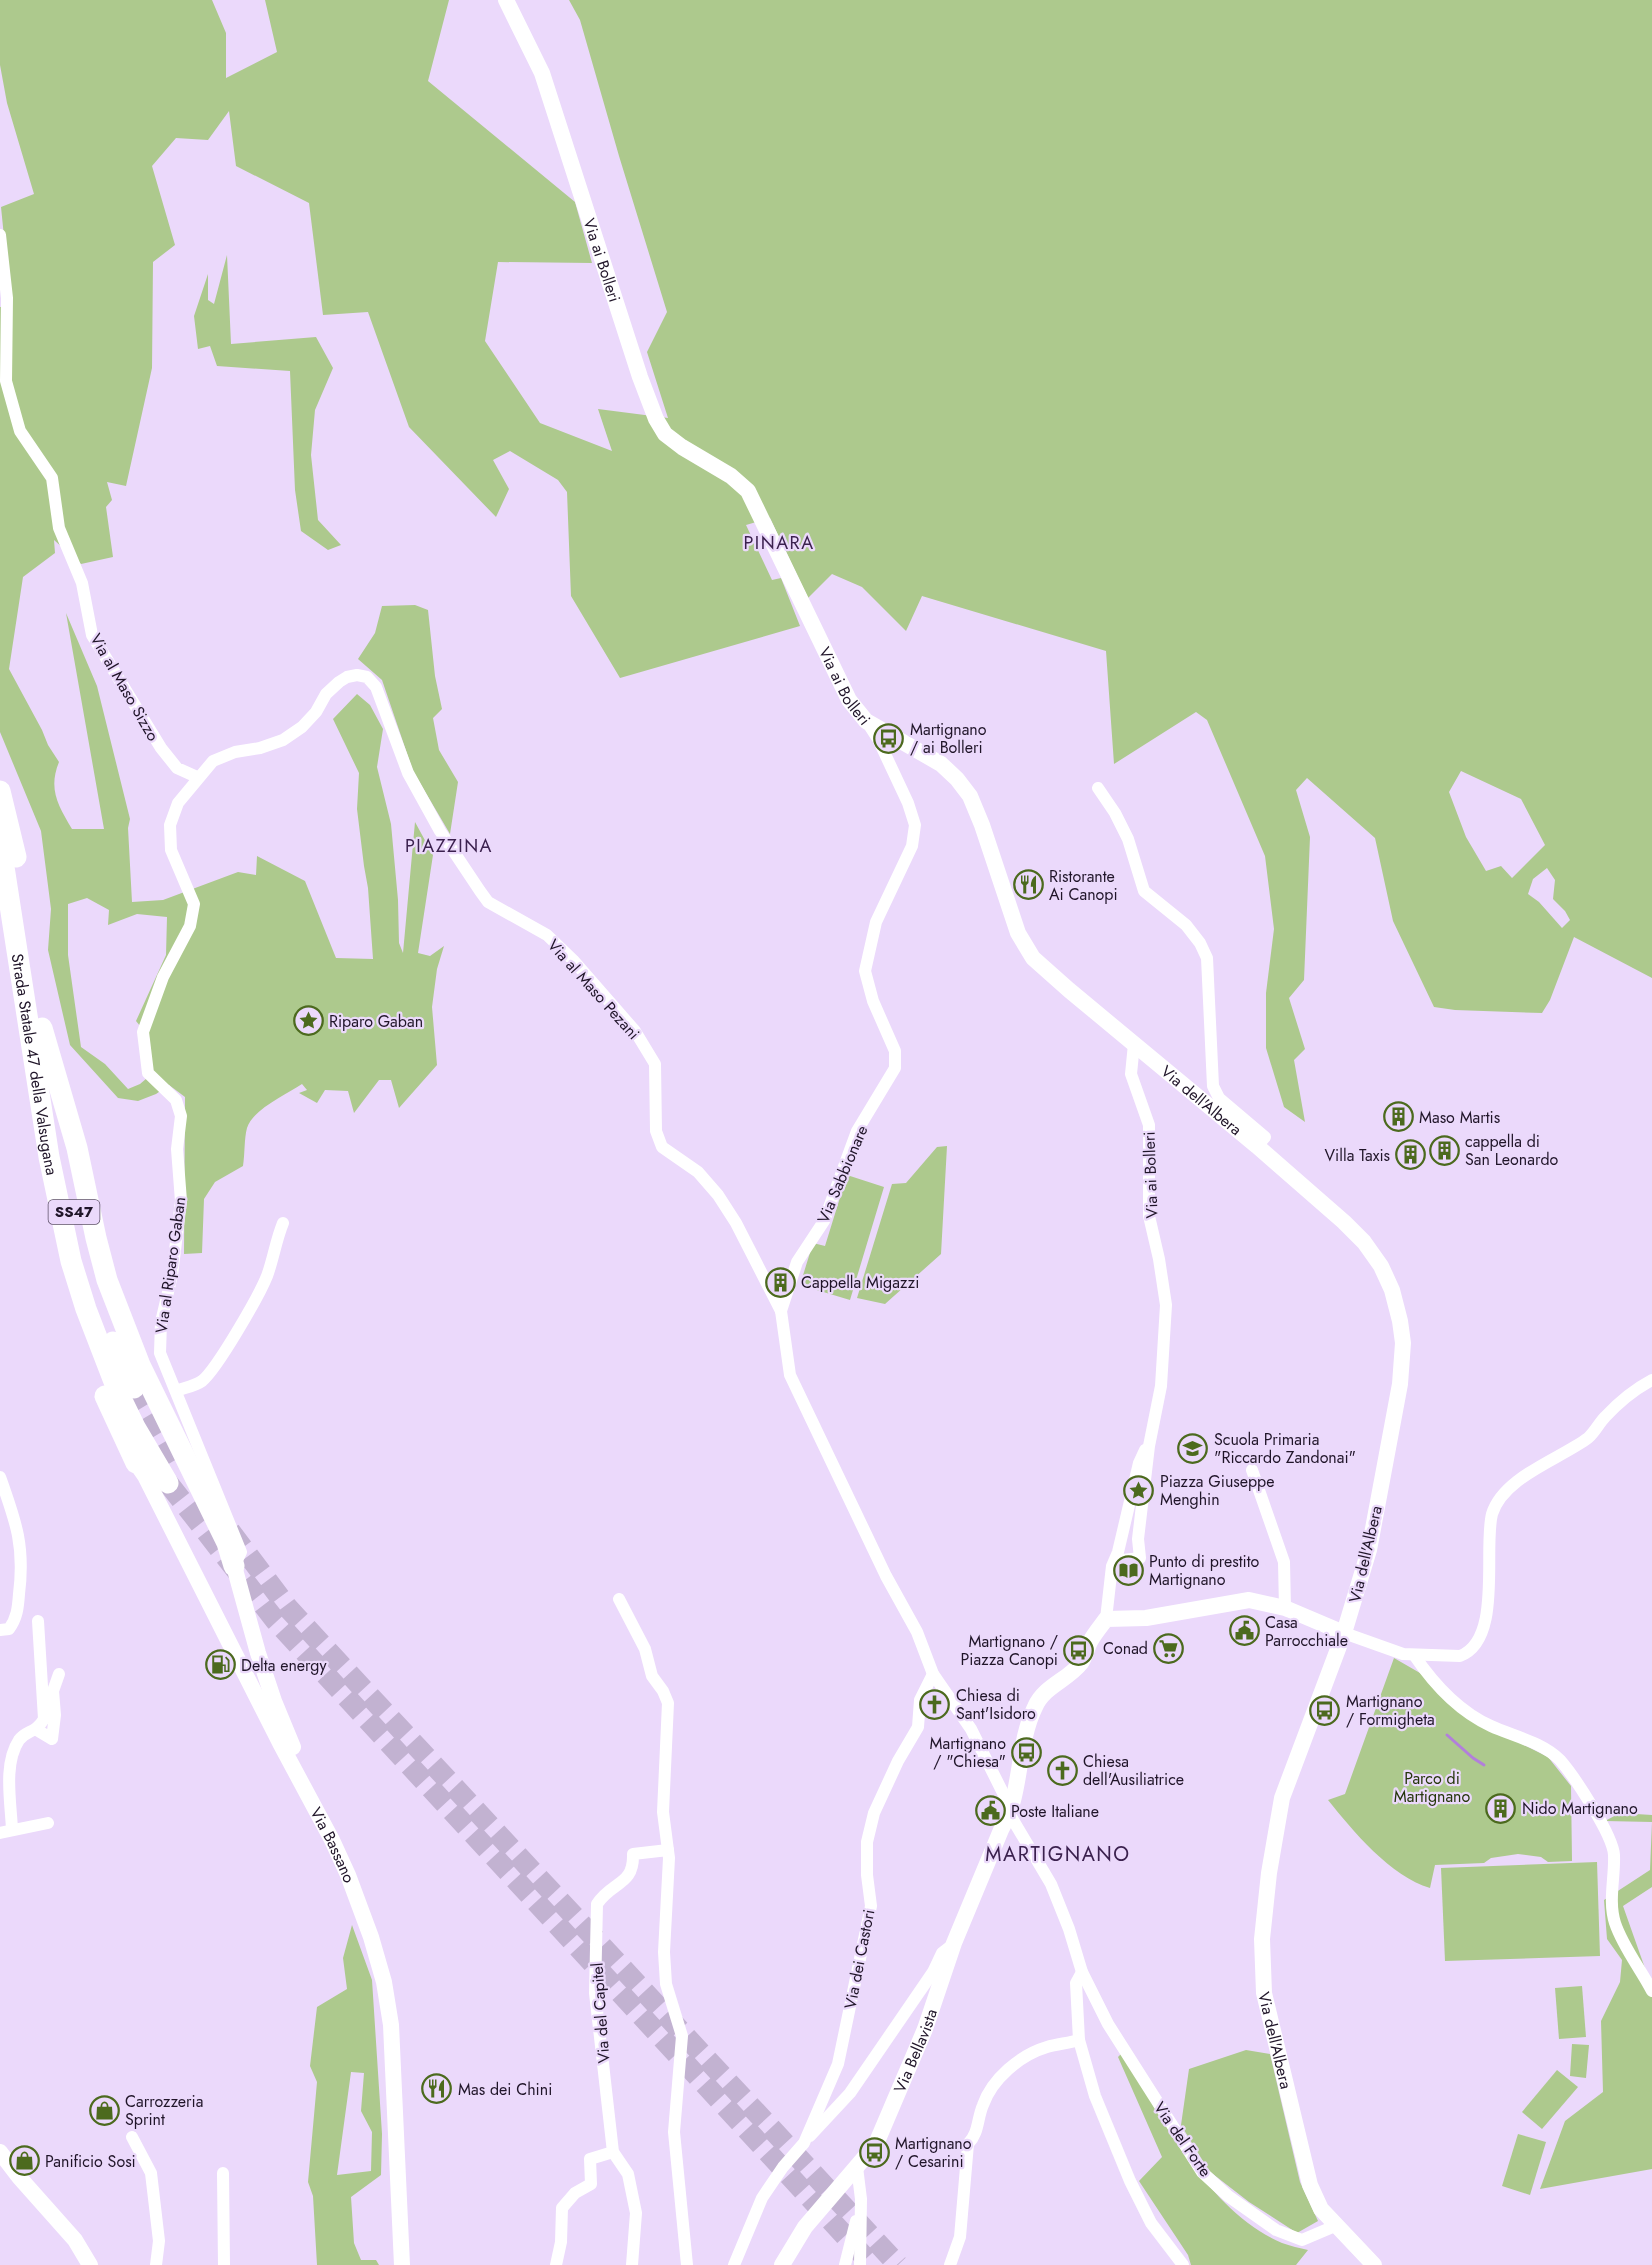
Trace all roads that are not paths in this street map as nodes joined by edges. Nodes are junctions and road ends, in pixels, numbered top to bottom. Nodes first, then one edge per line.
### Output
1 (506, 0) edge
2 (0, 235) edge
3 (866, 721) junction
4 (197, 777) junction
5 (1098, 788) dead end
6 (0, 791) edge
7 (0, 841) edge
8 (42, 1028) junction
9 (1134, 1044) junction
10 (1257, 1146) junction
11 (50, 1157) junction
12 (283, 1223) dead end
13 (781, 1311) junction
14 (1652, 1380) edge
15 (134, 1388) tunnel mouth
16 (176, 1391) junction
17 (1149, 1448) junction
18 (136, 1463) joint
19 (1252, 1470) dead end
20 (0, 1477) edge
21 (168, 1483) tunnel mouth
22 (1115, 1562) junction
23 (234, 1566) junction
24 (619, 1599) dead end
25 (1285, 1608) junction
26 (1106, 1619) junction
27 (38, 1621) dead end
28 (0, 1630) edge
29 (1344, 1633) junction
30 (1414, 1655) junction
31 (58, 1674) dead end
32 (933, 1674) junction
33 (38, 1730) junction
34 (1010, 1815) junction
35 (48, 1823) dead end
36 (6, 1832) edge
37 (332, 1840) junction
38 (668, 1850) junction
39 (954, 1943) junction
40 (1082, 1972) junction
41 (1652, 1991) edge
42 (1079, 2040) junction
43 (132, 2137) dead end
44 (804, 2143) junction
45 (0, 2152) edge
46 (613, 2152) junction
47 (857, 2167) junction
48 (224, 2173) dead end
49 (861, 2199) junction
50 (1335, 2226) junction
51 (90, 2265) edge
52 (156, 2265) edge
53 (224, 2265) edge
54 (402, 2265) edge
55 (556, 2265) edge
56 (632, 2265) edge
57 (687, 2265) edge
58 (734, 2265) edge
59 (782, 2265) edge
60 (845, 2265) edge
61 (860, 2265) edge
62 (950, 2265) edge
63 (1184, 2265) edge
64 (1374, 2265) edge

1 - 3 street, Via ai Bolleri
2 - 4 street, Via al Maso Sizzo
3 - 9 street, Via ai Bolleri
3 - 13 street, Via Sabbionare
4 - 13 street, Via al Maso Pezani
4 - 16 street, Via al Riparo Gaban
5 - 10 street
6 - 8 highway, Strada Statale 47 della Valsugana / SS47
7 - 11 highway, Strada Statale 47 della Valsugana / SS47
8 - 15 highway, Strada Statale 47 della Valsugana / SS47
8 - 23 highway
9 - 10 street, Via dell'Albera
9 - 17 street, Via ai Bolleri
10 - 29 street, Via dell'Albera
11 - 18 highway
11 - 21 highway, Strada Statale 47 della Valsugana / SS47
12 - 16 street
13 - 32 street, Via Sabbionare
14 - 30 street
16 - 23 street, Via al Riparo Gaban
17 - 22 street
17 - 22 street
18 - 37 street, Via Bassano
19 - 25 street
20 - 28 street
22 - 26 street
23 - 37 street
24 - 38 street
25 - 26 street
25 - 29 street
26 - 34 street, Via Bellavista
27 - 33 street
29 - 30 street
29 - 50 street, Via dell'Albera
30 - 41 street
31 - 33 street
32 - 34 street, Via Sabbionare
32 - 44 street, Via dei Castori
33 - 36 street
34 - 39 street, Via Bellavista
34 - 40 street, Via del Forte
35 - 36 street
37 - 54 street, Via Bassano
38 - 46 street, Via del Capitel
38 - 57 street
39 - 44 street, Via dei Castori
39 - 47 street, Via Bellavista
40 - 42 street, Via del Forte
40 - 50 street, Via del Forte
42 - 62 street
42 - 63 street, Via del Forte
43 - 52 street
44 - 58 street, Via dei Castori
45 - 51 street
46 - 55 street
46 - 56 street, Via del Capitel
47 - 49 street
47 - 59 street, Via Bellavista
48 - 53 street
49 - 60 street
49 - 61 street
50 - 64 street, Via dell'Albera

